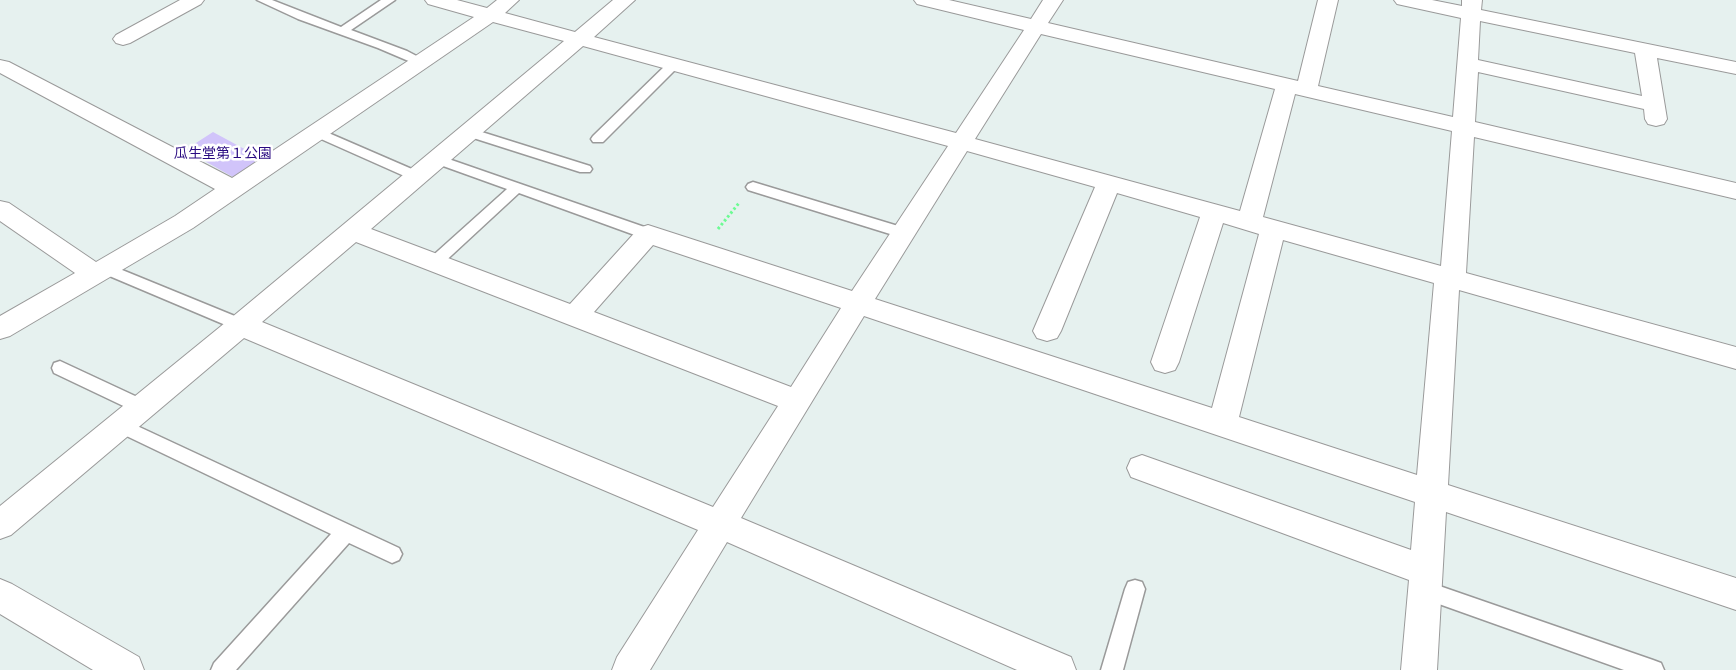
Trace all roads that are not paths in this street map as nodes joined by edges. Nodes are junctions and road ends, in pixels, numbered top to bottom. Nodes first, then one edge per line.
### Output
1 (194, 0) edge
2 (263, 0) edge
3 (389, 0) edge
4 (436, 0) edge
5 (509, 0) edge
6 (625, 0) edge
7 (924, 0) edge
8 (1053, 0) edge
9 (1328, 0) edge
10 (1404, 0) edge
11 (1472, 7) edge
12 (490, 15) junction
13 (1036, 26) junction
14 (342, 31) junction
15 (580, 38) junction
16 (123, 39) dead end
17 (1645, 50) junction
18 (422, 62) junction
19 (674, 64) junction
20 (1468, 64) junction
21 (0, 67) edge
22 (1736, 68) edge
23 (1296, 88) junction
24 (1464, 127) junction
25 (317, 132) junction
26 (469, 132) junction
27 (598, 139) dead end
28 (960, 142) junction
29 (437, 159) junction
30 (585, 169) dead end
31 (416, 176) junction
32 (1109, 183) junction
33 (517, 187) junction
34 (753, 187) road end
35 (233, 189) junction
36 (1736, 191) edge
37 (0, 210) edge
38 (1214, 213) junction
39 (1261, 226) junction
40 (352, 231) junction
41 (903, 233) junction
42 (648, 234) junction
43 (434, 263) junction
44 (100, 271) junction
45 (1450, 279) junction
46 (858, 304) junction
47 (574, 317) junction
48 (241, 325) junction
49 (0, 329) edge
50 (1046, 331) dead end
51 (1736, 358) edge
52 (1165, 362) dead end
53 (60, 368) dead end
54 (797, 401) junction
55 (131, 416) junction
56 (1222, 424) junction
57 (1142, 468) dead end
58 (1432, 492) junction
59 (0, 524) edge
60 (719, 524) junction
61 (346, 532) junction
62 (392, 554) dead end
63 (1425, 580) junction
64 (1135, 588) dead end
65 (1736, 594) edge
66 (0, 595) edge
67 (1051, 669) edge
68 (126, 670) edge
69 (222, 670) edge
70 (630, 670) edge
71 (1112, 670) edge
72 (1419, 670) edge
73 (1653, 670) edge

1 - 16 street
2 - 14 lane
3 - 14 lane
4 - 12 street
5 - 12 street
6 - 15 street
7 - 13 street
8 - 13 street
9 - 23 street
10 - 11 street
11 - 17 street
11 - 20 street
12 - 15 street
12 - 18 street
13 - 23 street
13 - 28 street
14 - 18 lane
15 - 19 street
15 - 26 street
17 - 20 street
17 - 22 street
18 - 25 street
19 - 27 lane
19 - 28 street
20 - 24 street
21 - 35 street
23 - 24 street
23 - 39 street
24 - 36 street
24 - 45 street
25 - 31 lane
25 - 35 street
26 - 29 street
26 - 30 lane
28 - 32 street
28 - 41 street
29 - 31 street
29 - 33 lane
31 - 40 street
32 - 38 street
32 - 50 street
33 - 42 lane
33 - 43 lane
34 - 41 lane
35 - 44 street
37 - 44 street
38 - 39 street
38 - 52 street
39 - 45 street
39 - 56 street
40 - 43 street
40 - 48 street
41 - 46 street
42 - 46 street
42 - 47 street
43 - 47 street
44 - 48 lane
44 - 49 street
45 - 51 street
45 - 58 street
46 - 54 street
46 - 56 street
47 - 54 street
48 - 55 street
48 - 60 street
53 - 55 lane
54 - 60 street
55 - 59 street
55 - 61 lane
56 - 58 street
57 - 63 street
58 - 63 street
58 - 65 street
60 - 67 street
60 - 70 street
61 - 62 lane
61 - 69 lane
63 - 72 street
63 - 73 lane
64 - 71 lane
66 - 68 street

